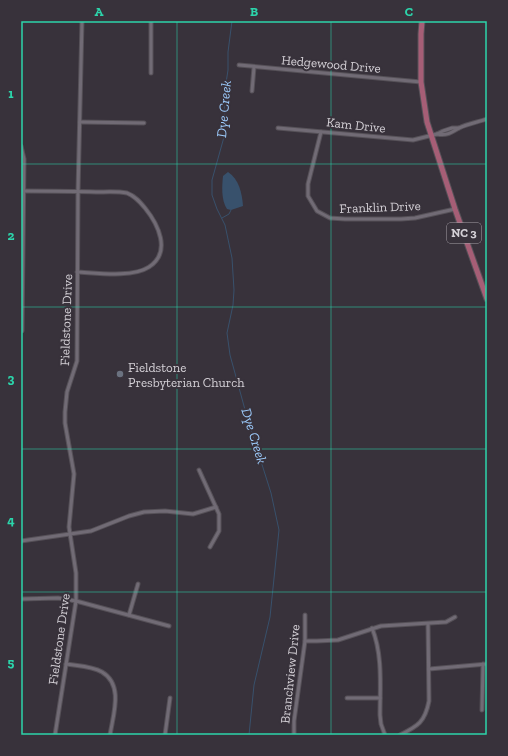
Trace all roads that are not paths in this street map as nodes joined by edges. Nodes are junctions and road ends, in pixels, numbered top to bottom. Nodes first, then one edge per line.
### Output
1 (82, 21) edge
2 (151, 21) edge
3 (422, 21) edge
4 (239, 66) dead end
5 (254, 67) junction
6 (151, 73) dead end
7 (421, 82) junction
8 (252, 91) dead end
9 (487, 119) edge
10 (80, 122) junction
11 (144, 123) dead end
12 (278, 128) dead end
13 (321, 132) junction
14 (431, 136) junction
15 (21, 146) edge
16 (23, 191) junction
17 (78, 191) junction
18 (455, 209) junction
19 (77, 272) junction
20 (487, 299) edge
21 (22, 331) dead end
22 (199, 470) dead end
23 (216, 507) junction
24 (69, 534) junction
25 (21, 541) edge
26 (210, 547) dead end
27 (138, 584) dead end
28 (21, 599) edge
29 (76, 601) junction
30 (129, 615) junction
31 (305, 615) dead end
32 (455, 617) dead end
33 (428, 624) junction
34 (169, 626) dead end
35 (372, 628) junction
36 (305, 640) junction
37 (66, 664) junction
38 (483, 664) junction
39 (487, 664) edge
40 (429, 669) junction
41 (170, 698) dead end
42 (347, 698) dead end
43 (380, 698) junction
44 (482, 710) dead end
45 (55, 735) edge
46 (110, 735) edge
47 (165, 735) edge
48 (294, 735) edge
49 (385, 735) edge
50 (400, 735) edge

1 - 10 street, Fieldstone Drive
2 - 6 street
3 - 7 main road, NC 3
4 - 5 street, Hedgewood Drive
5 - 7 street, Hedgewood Drive
5 - 8 street
7 - 14 main road, NC 3
9 - 14 street, Kam Drive
10 - 11 street
10 - 17 street, Fieldstone Drive
12 - 13 street, Kam Drive
13 - 14 street, Kam Drive
13 - 18 street, Franklin Drive
14 - 18 main road, NC 3
15 - 16 street
16 - 17 street
16 - 21 street
17 - 19 street, Fieldstone Drive
17 - 19 street
18 - 20 main road, NC 3
19 - 24 street, Fieldstone Drive
22 - 23 street
23 - 24 street
23 - 26 street
24 - 25 street
24 - 29 street, Fieldstone Drive
27 - 30 street
28 - 29 street
29 - 30 street
29 - 37 street, Fieldstone Drive
30 - 34 street
31 - 36 street, Branchview Drive
32 - 33 street
33 - 35 street
33 - 40 street
35 - 36 street
35 - 43 street
36 - 48 street, Branchview Drive
37 - 45 street, Fieldstone Drive
37 - 46 street
38 - 39 street
38 - 40 street
38 - 44 street
40 - 50 street
41 - 47 street
42 - 43 street
43 - 49 street

